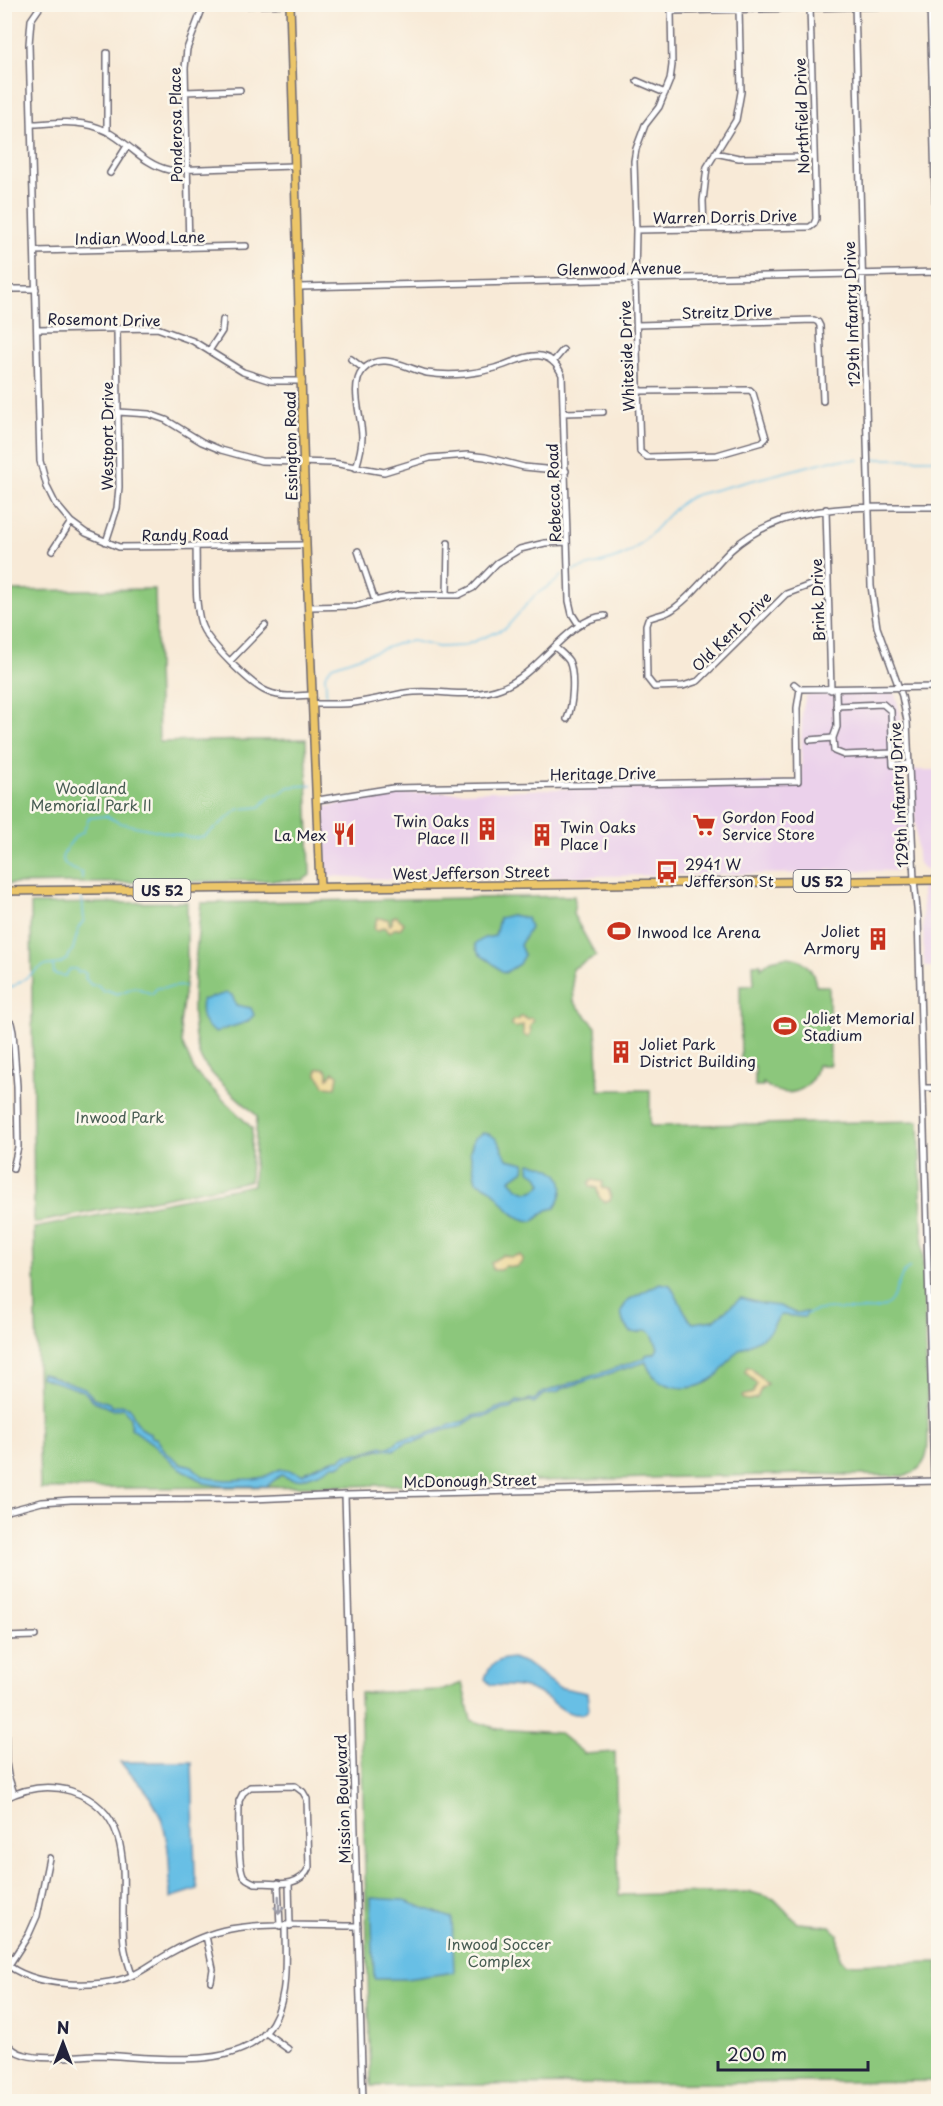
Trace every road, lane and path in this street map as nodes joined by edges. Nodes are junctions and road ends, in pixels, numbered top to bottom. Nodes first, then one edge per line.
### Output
1 (42, 4) edge
2 (204, 4) edge
3 (218, 4) edge
4 (290, 4) edge
5 (246, 5) edge
6 (930, 5) edge
7 (939, 5) edge
8 (855, 6) edge
9 (810, 8) junction
10 (739, 9) junction
11 (107, 53) dead end
12 (637, 81) dead end
13 (240, 90) dead end
14 (185, 92) junction
15 (665, 93) junction
16 (32, 124) junction
17 (107, 131) junction
18 (127, 146) junction
19 (715, 153) junction
20 (813, 157) junction
21 (294, 166) junction
22 (188, 170) junction
23 (110, 173) dead end
24 (814, 224) joint
25 (704, 229) junction
26 (636, 230) junction
27 (246, 246) dead end
28 (189, 248) junction
29 (35, 251) junction
30 (938, 272) edge
31 (862, 275) junction
32 (635, 279) junction
33 (299, 286) junction
34 (4, 289) edge
35 (36, 289) junction
36 (939, 293) edge
37 (223, 320) dead end
38 (637, 326) junction
39 (117, 329) junction
40 (37, 330) junction
41 (563, 350) dead end
42 (209, 351) junction
43 (351, 359) dead end
44 (553, 362) junction
45 (364, 369) junction
46 (302, 381) junction
47 (640, 391) junction
48 (823, 401) dead end
49 (118, 412) junction
50 (603, 412) dead end
51 (563, 413) junction
52 (304, 463) junction
53 (356, 468) junction
54 (566, 471) junction
55 (939, 507) edge
56 (869, 508) junction
57 (826, 509) junction
58 (71, 522) junction
59 (106, 542) junction
60 (567, 542) junction
61 (448, 543) dead end
62 (306, 545) junction
63 (196, 546) junction
64 (52, 551) dead end
65 (358, 551) dead end
66 (828, 584) junction
67 (447, 595) junction
68 (375, 601) junction
69 (310, 607) junction
70 (605, 616) dead end
71 (265, 625) dead end
72 (579, 625) junction
73 (555, 647) junction
74 (230, 661) junction
75 (794, 684) dead end
76 (939, 687) edge
77 (899, 688) junction
78 (800, 689) junction
79 (834, 690) junction
80 (314, 695) junction
81 (314, 704) junction
82 (836, 706) junction
83 (567, 719) dead end
84 (833, 738) junction
85 (810, 740) dead end
86 (893, 753) junction
87 (909, 764) junction
88 (318, 800) junction
89 (914, 880) junction
90 (939, 880) edge
91 (320, 887) junction
92 (4, 891) edge
93 (4, 1018) edge
94 (923, 1088) junction
95 (939, 1088) edge
96 (14, 1169) dead end
97 (939, 1330) edge
98 (930, 1331) junction
99 (936, 1481) edge
100 (345, 1495) junction
101 (4, 1512) edge
102 (35, 1636) dead end
103 (4, 1637) edge
104 (4, 1674) edge
105 (15, 1794) junction
106 (4, 1799) edge
107 (48, 1858) dead end
108 (284, 1883) junction
109 (285, 1926) junction
110 (358, 1926) junction
111 (206, 1936) junction
112 (6, 1964) edge
113 (4, 1973) edge
114 (132, 1975) junction
115 (211, 1981) dead end
116 (266, 2032) junction
117 (4, 2039) edge
118 (288, 2049) dead end
119 (363, 2102) edge

1 - 16 street
2 - 14 street, Ponderosa Place
3 - 5 street
4 - 5 street
4 - 21 main road, Essington Road
6 - 7 street
6 - 8 street
6 - 30 street
8 - 9 street
8 - 31 street, 129th Infantry Drive
9 - 10 street
9 - 20 street, Northfield Drive
10 - 15 street, Whiteside Drive
10 - 19 street
11 - 17 street
12 - 15 street
13 - 14 street
14 - 22 street, Ponderosa Place
15 - 26 street, Whiteside Drive
16 - 17 street
16 - 29 street
17 - 18 street
18 - 22 street
18 - 23 street
19 - 20 street
19 - 25 street
20 - 24 street, Northfield Drive
21 - 22 street
21 - 33 main road, Essington Road
22 - 28 street, Ponderosa Place
24 - 25 street, Warren Dorris Drive
25 - 26 street, Warren Dorris Drive
26 - 32 street, Whiteside Drive
27 - 28 street, Indian Wood Lane
28 - 29 street, Indian Wood Lane
29 - 35 street
30 - 31 street, Glenwood Avenue
30 - 36 street
31 - 32 street, Glenwood Avenue
31 - 56 street, 129th Infantry Drive
32 - 33 street, Glenwood Avenue
32 - 38 street, Whiteside Drive
33 - 46 main road, Essington Road
34 - 35 street
35 - 40 street
37 - 42 street
38 - 47 street, Whiteside Drive
38 - 48 street, Streitz Drive
39 - 40 street, Rosemont Drive
39 - 42 street, Rosemont Drive
39 - 49 street, Westport Drive
40 - 58 street
41 - 44 street
42 - 46 street, Rosemont Drive
43 - 45 street
44 - 45 street
44 - 51 street, Rebecca Road
45 - 53 street
46 - 52 main road, Essington Road
47 - 47 street, Whiteside Drive
49 - 52 street
49 - 59 street, Westport Drive
50 - 51 street
51 - 54 street, Rebecca Road
52 - 53 street
52 - 62 main road, Essington Road
53 - 54 street
54 - 60 street, Rebecca Road
55 - 56 street
56 - 57 street
56 - 77 street, 129th Infantry Drive
57 - 66 street, Brink Drive
57 - 66 street, Old Kent Drive
58 - 59 street, Randy Road
58 - 64 street
59 - 63 street, Randy Road
60 - 67 street
60 - 72 street, Rebecca Road
61 - 67 street
62 - 63 street, Randy Road
62 - 69 main road, Essington Road
63 - 74 street
65 - 68 street
66 - 79 street, Brink Drive
67 - 68 street
68 - 69 street
69 - 80 main road, Essington Road
70 - 72 street
71 - 74 street
72 - 73 street
73 - 81 street
73 - 83 street
74 - 80 street
75 - 78 street
76 - 77 street
77 - 79 street
77 - 87 street, 129th Infantry Drive
78 - 79 street
78 - 88 street, Heritage Drive
79 - 82 street, Brink Drive
80 - 81 main road, Essington Road
81 - 88 main road, Essington Road
82 - 84 street, Brink Drive
82 - 86 street
84 - 85 street
84 - 86 street
86 - 87 street
87 - 89 street, 129th Infantry Drive
88 - 91 main road, Essington Road
89 - 90 main road, West Jefferson Street / US 52
89 - 91 main road, West Jefferson Street / US 52
89 - 94 street, 129th Infantry Drive
91 - 92 main road, West Jefferson Street / US 52
93 - 96 street
94 - 95 street
94 - 98 street, 129th Infantry Drive
97 - 98 street
98 - 99 street, 129th Infantry Drive
99 - 100 street, McDonough Street
100 - 101 street, McDonough Street
100 - 110 street, Mission Boulevard
102 - 103 street
104 - 105 street
105 - 106 street
105 - 114 street
107 - 112 street
108 - 108 street
108 -> 109 street
108 - 109 street
109 - 110 street
109 - 111 street
109 - 116 street
110 - 119 street, Mission Boulevard
111 - 114 street
111 - 115 street
112 - 113 street
112 - 114 street
116 - 117 street
116 - 118 street

